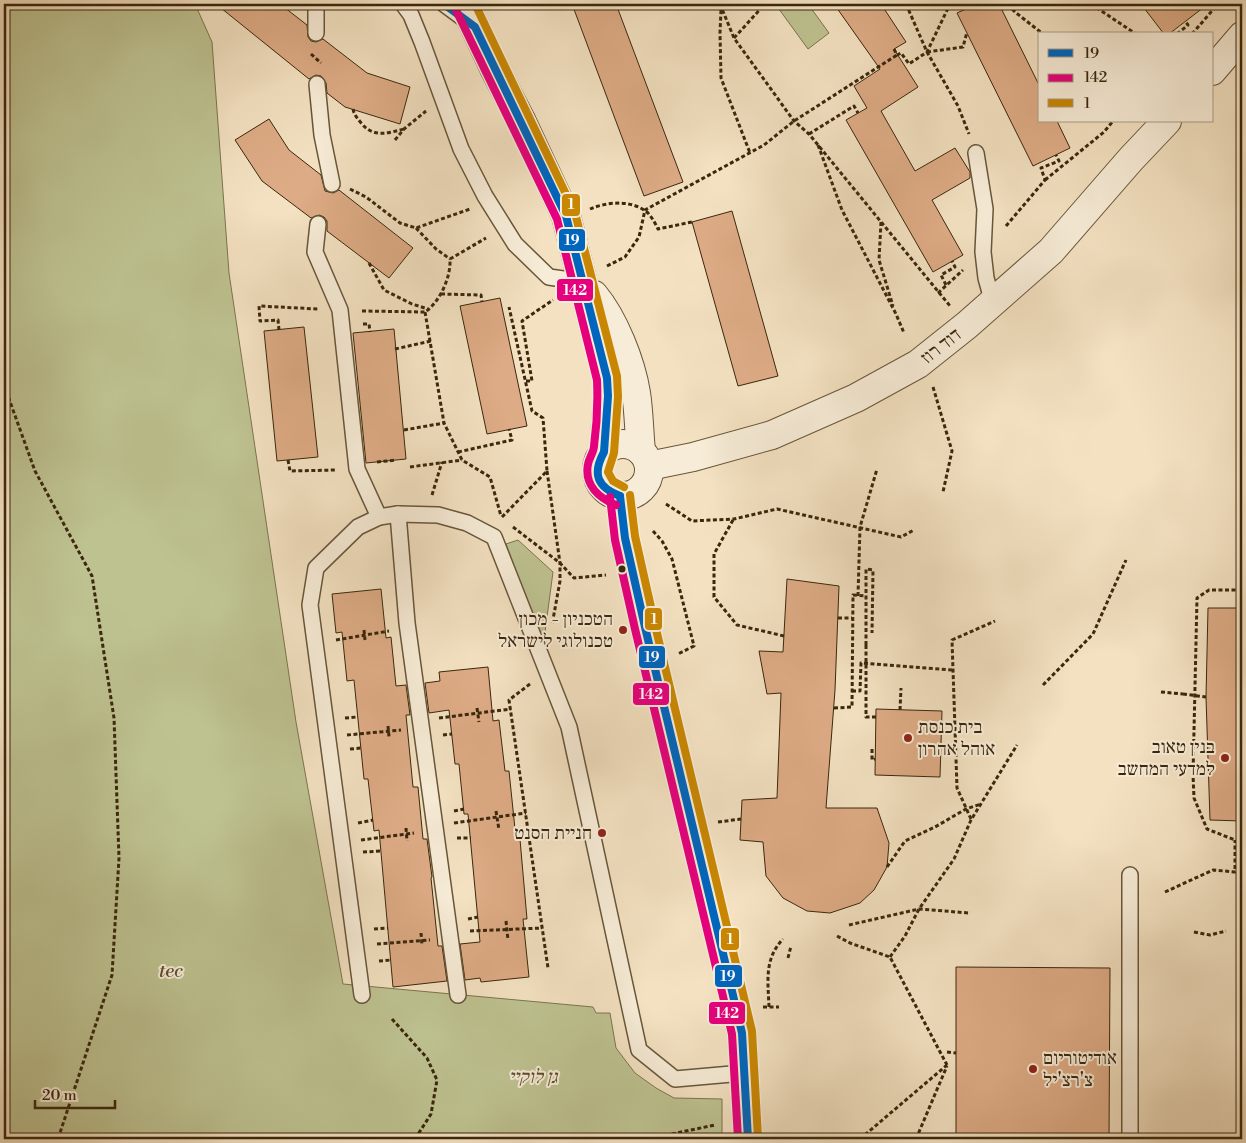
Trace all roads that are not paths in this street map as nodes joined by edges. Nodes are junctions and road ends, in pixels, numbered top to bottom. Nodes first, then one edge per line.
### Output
1 (316, 4) edge
2 (403, 4) edge
3 (444, 4) edge
4 (470, 16) edge
5 (316, 33) dead end
6 (1242, 36) edge
7 (1214, 69) edge
8 (316, 84) dead end
9 (1166, 122) edge
10 (976, 153) road end
11 (338, 185) road end
12 (318, 224) dead end
13 (594, 275) junction
14 (993, 302) junction
15 (604, 452) junction
16 (645, 459) junction
17 (620, 496) junction
18 (398, 514) junction
19 (380, 517) junction
20 (1130, 875) dead end
21 (362, 995) dead end
22 (458, 995) dead end
23 (743, 1073) junction
24 (748, 1139) edge
25 (1130, 1139) edge

1 - 5 lane
2 - 13 lane
3 - 4 lane
4 - 13 street
6 - 7 street
8 - 11 lane
9 - 14 street, דוד רוז
10 - 14 lane
12 - 19 lane
13 - 15 street
13 - 16 street
14 - 16 street, דוד רוז
15 - 16 street
15 - 17 street
16 - 17 street
17 - 23 street
18 - 19 lane
18 - 22 lane
18 - 23 lane
19 - 21 lane
20 - 25 lane
23 - 24 street

